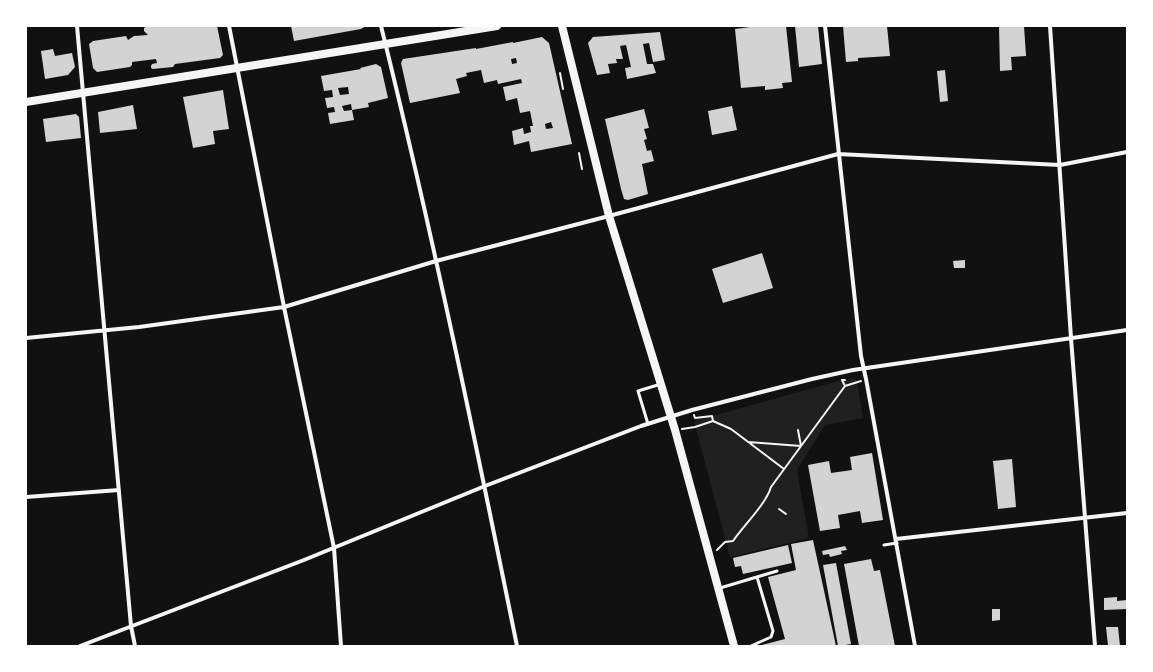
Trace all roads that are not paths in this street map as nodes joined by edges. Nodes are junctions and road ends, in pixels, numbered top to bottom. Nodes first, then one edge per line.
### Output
1 (77, 26) edge
2 (229, 26) edge
3 (381, 26) edge
4 (497, 26) edge
5 (562, 26) edge
6 (825, 26) edge
7 (1050, 26) edge
8 (386, 44) junction
9 (238, 68) junction
10 (84, 93) junction
11 (26, 102) edge
12 (1127, 152) edge
13 (838, 154) junction
14 (1060, 165) junction
15 (609, 216) junction
16 (436, 260) junction
17 (284, 307) junction
18 (105, 329) junction
19 (1127, 330) edge
20 (26, 338) edge
21 (1071, 338) junction
22 (864, 368) junction
23 (661, 384) junction
24 (671, 417) junction
25 (648, 424) junction
26 (485, 486) junction
27 (119, 490) junction
28 (26, 497) edge
29 (1127, 513) edge
30 (1086, 518) junction
31 (896, 541) junction
32 (884, 545) dead end
33 (334, 548) junction
34 (777, 571) dead end
35 (756, 577) junction
36 (718, 588) junction
37 (131, 626) junction
38 (80, 646) edge
39 (134, 646) edge
40 (341, 646) edge
41 (517, 646) edge
42 (734, 646) edge
43 (751, 646) edge
44 (915, 646) edge
45 (1095, 646) edge

1 - 10 street
2 - 9 street
3 - 8 street
4 - 8 main road
5 - 15 main road
6 - 13 street
7 - 14 street
8 - 9 main road
8 - 16 street
9 - 10 main road
9 - 17 street
10 - 11 main road
10 - 18 street
12 - 14 street
13 - 14 street
13 - 15 street
13 - 22 street
14 - 21 street
15 - 16 street
15 - 23 main road
16 - 17 street
16 - 26 street
17 - 18 street
17 - 33 street
18 - 20 street
18 - 27 street
19 - 21 street
21 - 22 street
21 - 30 street
22 - 24 street
22 - 31 street
23 - 24 main road
23 - 25 lane
24 - 25 street
24 - 36 main road
25 - 26 street
26 - 33 street
26 - 41 street
27 - 28 street
27 - 37 street
29 - 30 street
30 - 31 street
30 - 45 street
31 - 32 lane
31 - 44 street
33 - 37 street
33 - 40 street
34 - 35 lane
35 - 36 lane
35 - 43 lane
36 - 42 main road
37 - 38 street
37 - 39 street

